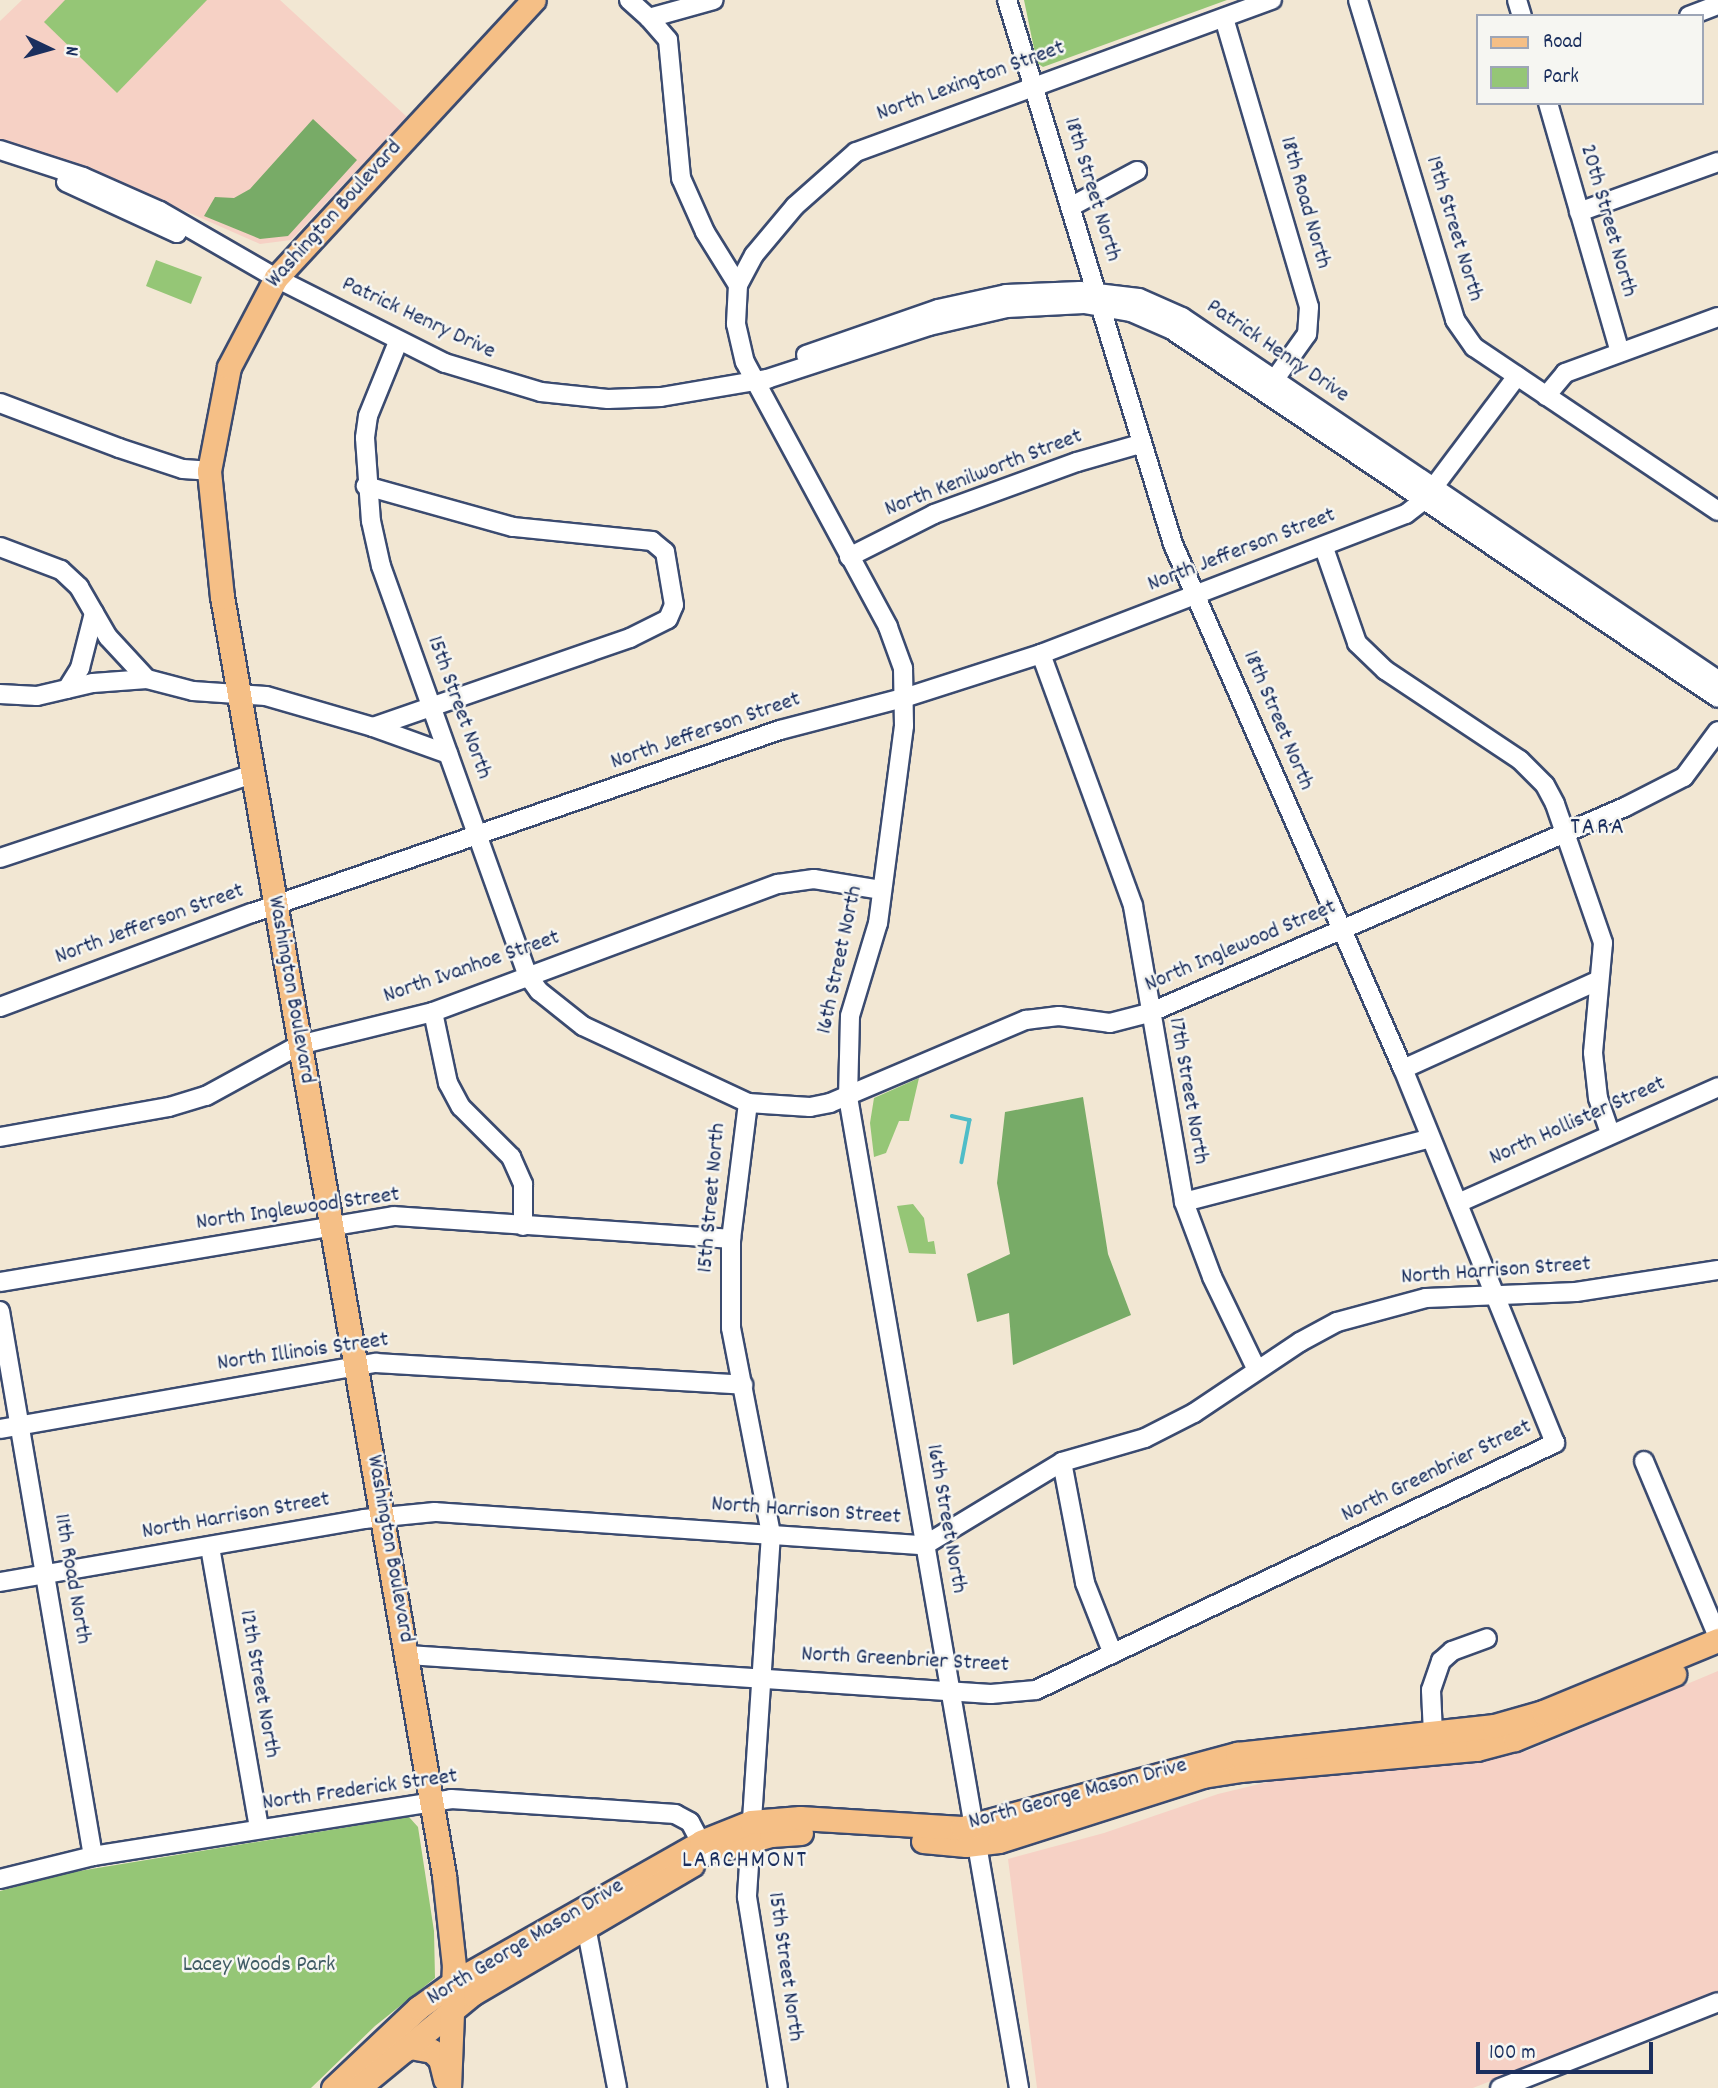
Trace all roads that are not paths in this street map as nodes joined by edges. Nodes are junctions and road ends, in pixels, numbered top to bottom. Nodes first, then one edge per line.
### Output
1 (533, 0) edge
2 (629, 0) edge
3 (714, 0) edge
4 (1007, 0) edge
5 (1272, 0) edge
6 (1359, 0) edge
7 (1718, 5) edge
8 (1694, 14) edge
9 (649, 18) junction
10 (1223, 18) junction
11 (1031, 86) junction
12 (1549, 105) edge
13 (0, 150) edge
14 (0, 160) edge
15 (1718, 162) edge
16 (1137, 172) dead end
17 (1072, 206) junction
18 (1579, 212) junction
19 (276, 278) junction
20 (738, 285) junction
21 (1097, 298) junction
22 (1718, 317) edge
23 (398, 342) junction
24 (1620, 352) junction
25 (1517, 376) junction
26 (753, 380) junction
27 (1270, 386) junction
28 (1546, 396) junction
29 (0, 403) edge
30 (1140, 444) junction
31 (209, 471) junction
32 (366, 486) junction
33 (1429, 494) junction
34 (1718, 511) edge
35 (0, 547) edge
36 (1324, 548) junction
37 (849, 557) junction
38 (1196, 595) junction
39 (94, 612) junction
40 (1041, 654) junction
41 (147, 679) junction
42 (1718, 680) edge
43 (67, 689) junction
44 (0, 694) edge
45 (240, 695) junction
46 (907, 698) junction
47 (1718, 698) edge
48 (431, 710) junction
49 (373, 727) junction
50 (1718, 731) edge
51 (448, 754) junction
52 (253, 774) junction
53 (1566, 832) junction
54 (480, 837) junction
55 (0, 858) edge
56 (882, 890) junction
57 (275, 905) junction
58 (1342, 932) junction
59 (528, 976) junction
60 (1599, 980) junction
61 (0, 1007) edge
62 (433, 1012) junction
63 (1149, 1013) junction
64 (299, 1045) junction
65 (1403, 1069) junction
66 (1718, 1087) edge
67 (848, 1097) junction
68 (748, 1103) junction
69 (1610, 1133) junction
70 (0, 1137) edge
71 (1428, 1139) junction
72 (1184, 1202) junction
73 (1458, 1203) junction
74 (330, 1226) junction
75 (523, 1226) junction
76 (731, 1238) junction
77 (1718, 1270) edge
78 (0, 1282) edge
79 (1496, 1293) junction
80 (0, 1311) edge
81 (357, 1366) junction
82 (1257, 1370) junction
83 (743, 1385) junction
84 (19, 1425) junction
85 (0, 1429) edge
86 (1555, 1443) joint
87 (1644, 1461) dead end
88 (1062, 1462) junction
89 (383, 1517) junction
90 (771, 1534) junction
91 (925, 1545) junction
92 (210, 1547) junction
93 (45, 1574) junction
94 (0, 1582) edge
95 (1487, 1638) dead end
96 (1718, 1638) edge
97 (1112, 1654) junction
98 (408, 1655) junction
99 (1718, 1656) edge
100 (761, 1676) junction
101 (951, 1691) junction
102 (1433, 1733) junction
103 (432, 1801) junction
104 (259, 1829) junction
105 (751, 1830) junction
106 (978, 1834) junction
107 (705, 1849) junction
108 (93, 1856) junction
109 (0, 1879) edge
110 (584, 1917) junction
111 (454, 1982) junction
112 (1718, 2002) edge
113 (453, 2007) junction
114 (388, 2059) junction
115 (333, 2088) edge
116 (358, 2088) edge
117 (448, 2088) edge
118 (617, 2088) edge
119 (778, 2088) edge
120 (1019, 2088) edge
121 (1500, 2088) edge

1 - 19 main road, Washington Boulevard
2 - 9 street
3 - 9 street
4 - 11 street, 18th Street North
5 - 10 street, North Lexington Street
6 - 25 street, 19th Street North
7 - 8 street
9 - 20 street
10 - 11 street, North Lexington Street
10 - 27 street, 18th Road North
11 - 17 street, 18th Street North
11 - 20 street, North Lexington Street
12 - 18 street, 20th Street North
13 - 19 street, Patrick Henry Drive
14 - 19 street, Patrick Henry Drive
15 - 18 street
16 - 17 street
17 - 21 street, 18th Street North
18 - 24 street, 20th Street North
19 - 23 street, Patrick Henry Drive
19 - 31 main road, Washington Boulevard
20 - 26 street, 16th Street North
21 - 26 street, Patrick Henry Drive
21 - 27 street, Patrick Henry Drive
21 - 30 street, 18th Street North
22 - 24 street
23 - 26 street, Patrick Henry Drive
23 - 32 street, 15th Street North
24 - 28 street
25 - 28 street, 19th Street North
25 - 33 street
26 - 37 street, 16th Street North
27 - 33 street, Patrick Henry Drive
28 - 34 street, 19th Street North
29 - 31 street
30 - 37 street, North Kenilworth Street
30 - 38 street, 18th Street North
31 - 45 main road, Washington Boulevard
32 - 48 street, 15th Street North
32 - 48 street
33 - 36 street, North Jefferson Street
33 - 42 street, Patrick Henry Drive
33 - 47 street, Patrick Henry Drive
35 - 39 street
36 - 38 street, North Jefferson Street
36 - 53 street
37 - 46 street, 16th Street North
38 - 40 street, North Jefferson Street
38 - 58 street, 18th Street North
39 - 41 street
39 - 43 street
40 - 46 street, North Jefferson Street
40 - 63 street, 17th Street North
41 - 43 street
41 - 45 street
43 - 44 street
45 - 49 street
45 - 52 main road, Washington Boulevard
46 - 54 street, North Jefferson Street
46 - 56 street, 16th Street North
48 - 49 street
48 - 51 street, 15th Street North
49 - 51 street
50 - 53 street, North Inglewood Street
51 - 54 street, 15th Street North
52 - 55 street
52 - 57 main road, Washington Boulevard
53 - 58 street, North Inglewood Street
53 - 60 street
54 - 57 street, North Jefferson Street
54 - 59 street, 15th Street North
56 - 59 street, North Ivanhoe Street
56 - 67 street, 16th Street North
57 - 61 street, North Jefferson Street
57 - 64 main road, Washington Boulevard
58 - 63 street, North Inglewood Street
58 - 65 street, 18th Street North
59 - 62 street, North Ivanhoe Street
59 - 68 street, 15th Street North
60 - 65 street
60 - 69 street
62 - 64 street, North Ivanhoe Street
62 - 75 street
63 - 67 street, North Inglewood Street
63 - 72 street, 17th Street North
64 - 70 street, North Ivanhoe Street
64 - 74 main road, Washington Boulevard
65 - 71 street, 18th Street North
66 - 69 street, North Hollister Street
67 - 68 street, North Inglewood Street
67 - 91 street, 16th Street North
68 - 76 street, 15th Street North
69 - 73 street, North Hollister Street
71 - 72 street
71 - 73 street, 18th Street North
72 - 82 street, 17th Street North
73 - 79 street, 18th Street North
74 - 75 street, North Inglewood Street
74 - 78 street, North Inglewood Street
74 - 81 main road, Washington Boulevard
75 - 76 street, North Inglewood Street
76 - 83 street, 15th Street North
77 - 79 street, North Harrison Street
79 - 82 street, North Harrison Street
79 - 86 street, 18th Street North
80 - 84 street, 11th Road North
81 - 83 street, North Illinois Street
81 - 84 street, North Illinois Street
81 - 89 main road, Washington Boulevard
82 - 88 street, North Harrison Street
83 - 90 street, 15th Street North
84 - 85 street, North Illinois Street
84 - 93 street, 11th Road North
86 - 97 street, North Greenbrier Street
87 - 96 street
88 - 91 street, North Harrison Street
88 - 97 street
89 - 90 street, North Harrison Street
89 - 92 street, North Harrison Street
89 - 98 main road, Washington Boulevard
90 - 91 street, North Harrison Street
90 - 100 street, 15th Street North
91 - 101 street, 16th Street North
92 - 93 street, North Harrison Street
92 - 104 street, 12th Street North
93 - 94 street, North Harrison Street
93 - 108 street, 11th Road North
95 - 102 street
96 - 102 main road, North George Mason Drive
97 - 101 street, North Greenbrier Street
98 - 100 street, North Greenbrier Street
98 - 103 main road, Washington Boulevard
99 - 106 main road, North George Mason Drive
100 - 101 street, North Greenbrier Street
100 - 105 street, 15th Street North
101 - 106 street, 16th Street North
102 - 106 main road, North George Mason Drive
103 - 104 street, North Frederick Street
103 - 107 street, North Frederick Street
103 - 111 main road, Washington Boulevard
104 - 108 street, North Frederick Street
105 - 106 main road, North George Mason Drive
105 - 107 main road, North George Mason Drive
105 - 119 street, 15th Street North
106 - 120 street, 16th Street North
107 - 110 main road, North George Mason Drive
108 - 109 street, North Frederick Street
110 - 111 main road, North George Mason Drive
110 - 113 main road, North George Mason Drive
110 - 118 street
111 - 113 main road, Washington Boulevard
111 - 115 main road, North George Mason Drive
112 - 121 street
113 - 114 main road, North George Mason Drive
113 - 117 main road, Washington Boulevard
114 - 116 main road, North George Mason Drive
114 - 117 main road

